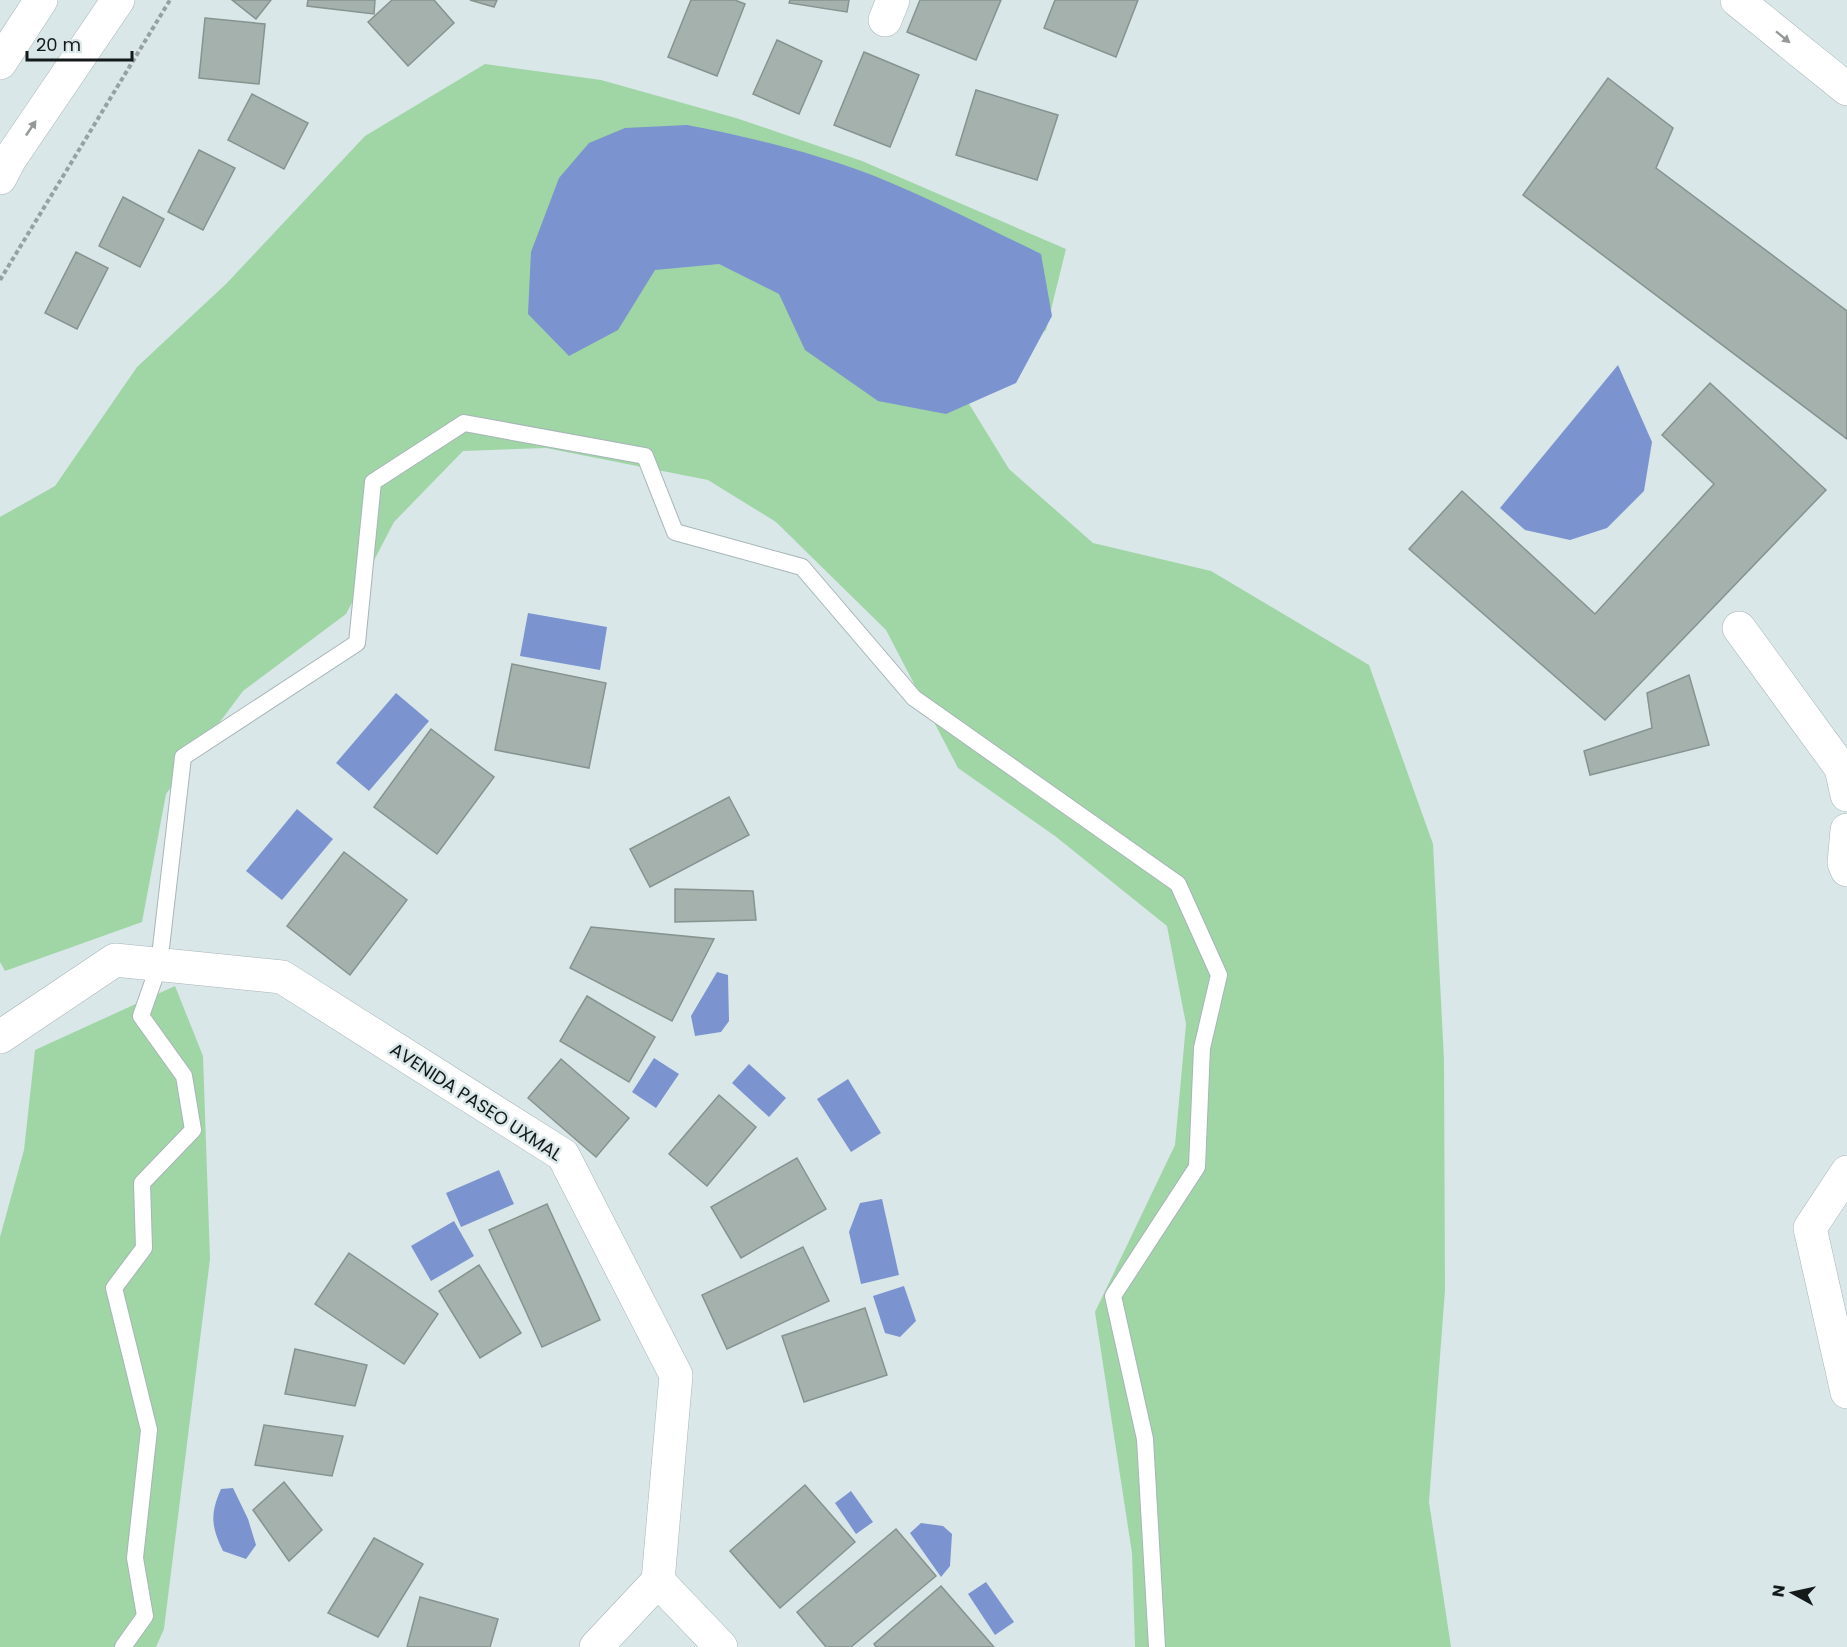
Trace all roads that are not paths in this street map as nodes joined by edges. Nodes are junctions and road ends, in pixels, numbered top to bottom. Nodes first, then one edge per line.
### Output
1 (41, 0) edge
2 (118, 0) edge
3 (1737, 0) edge
4 (0, 63) edge
5 (1847, 89) edge
6 (0, 178) edge
7 (1739, 628) dead end
8 (1847, 795) edge
9 (1847, 830) edge
10 (1847, 870) edge
11 (159, 965) junction
12 (0, 1037) edge
13 (1847, 1172) edge
14 (1847, 1392) edge
15 (658, 1581) junction
16 (123, 1647) edge
17 (596, 1647) edge
18 (721, 1647) edge
19 (1157, 1647) edge

1 - 4 street
6 -> 2 street
3 -> 5 street
7 - 8 street
9 - 10 street
11 - 12 street, AVENIDA PASEO UXMAL
11 - 15 street, AVENIDA PASEO UXMAL
11 - 16 lane
11 - 19 lane
13 - 14 street
15 - 17 street
15 - 18 street

